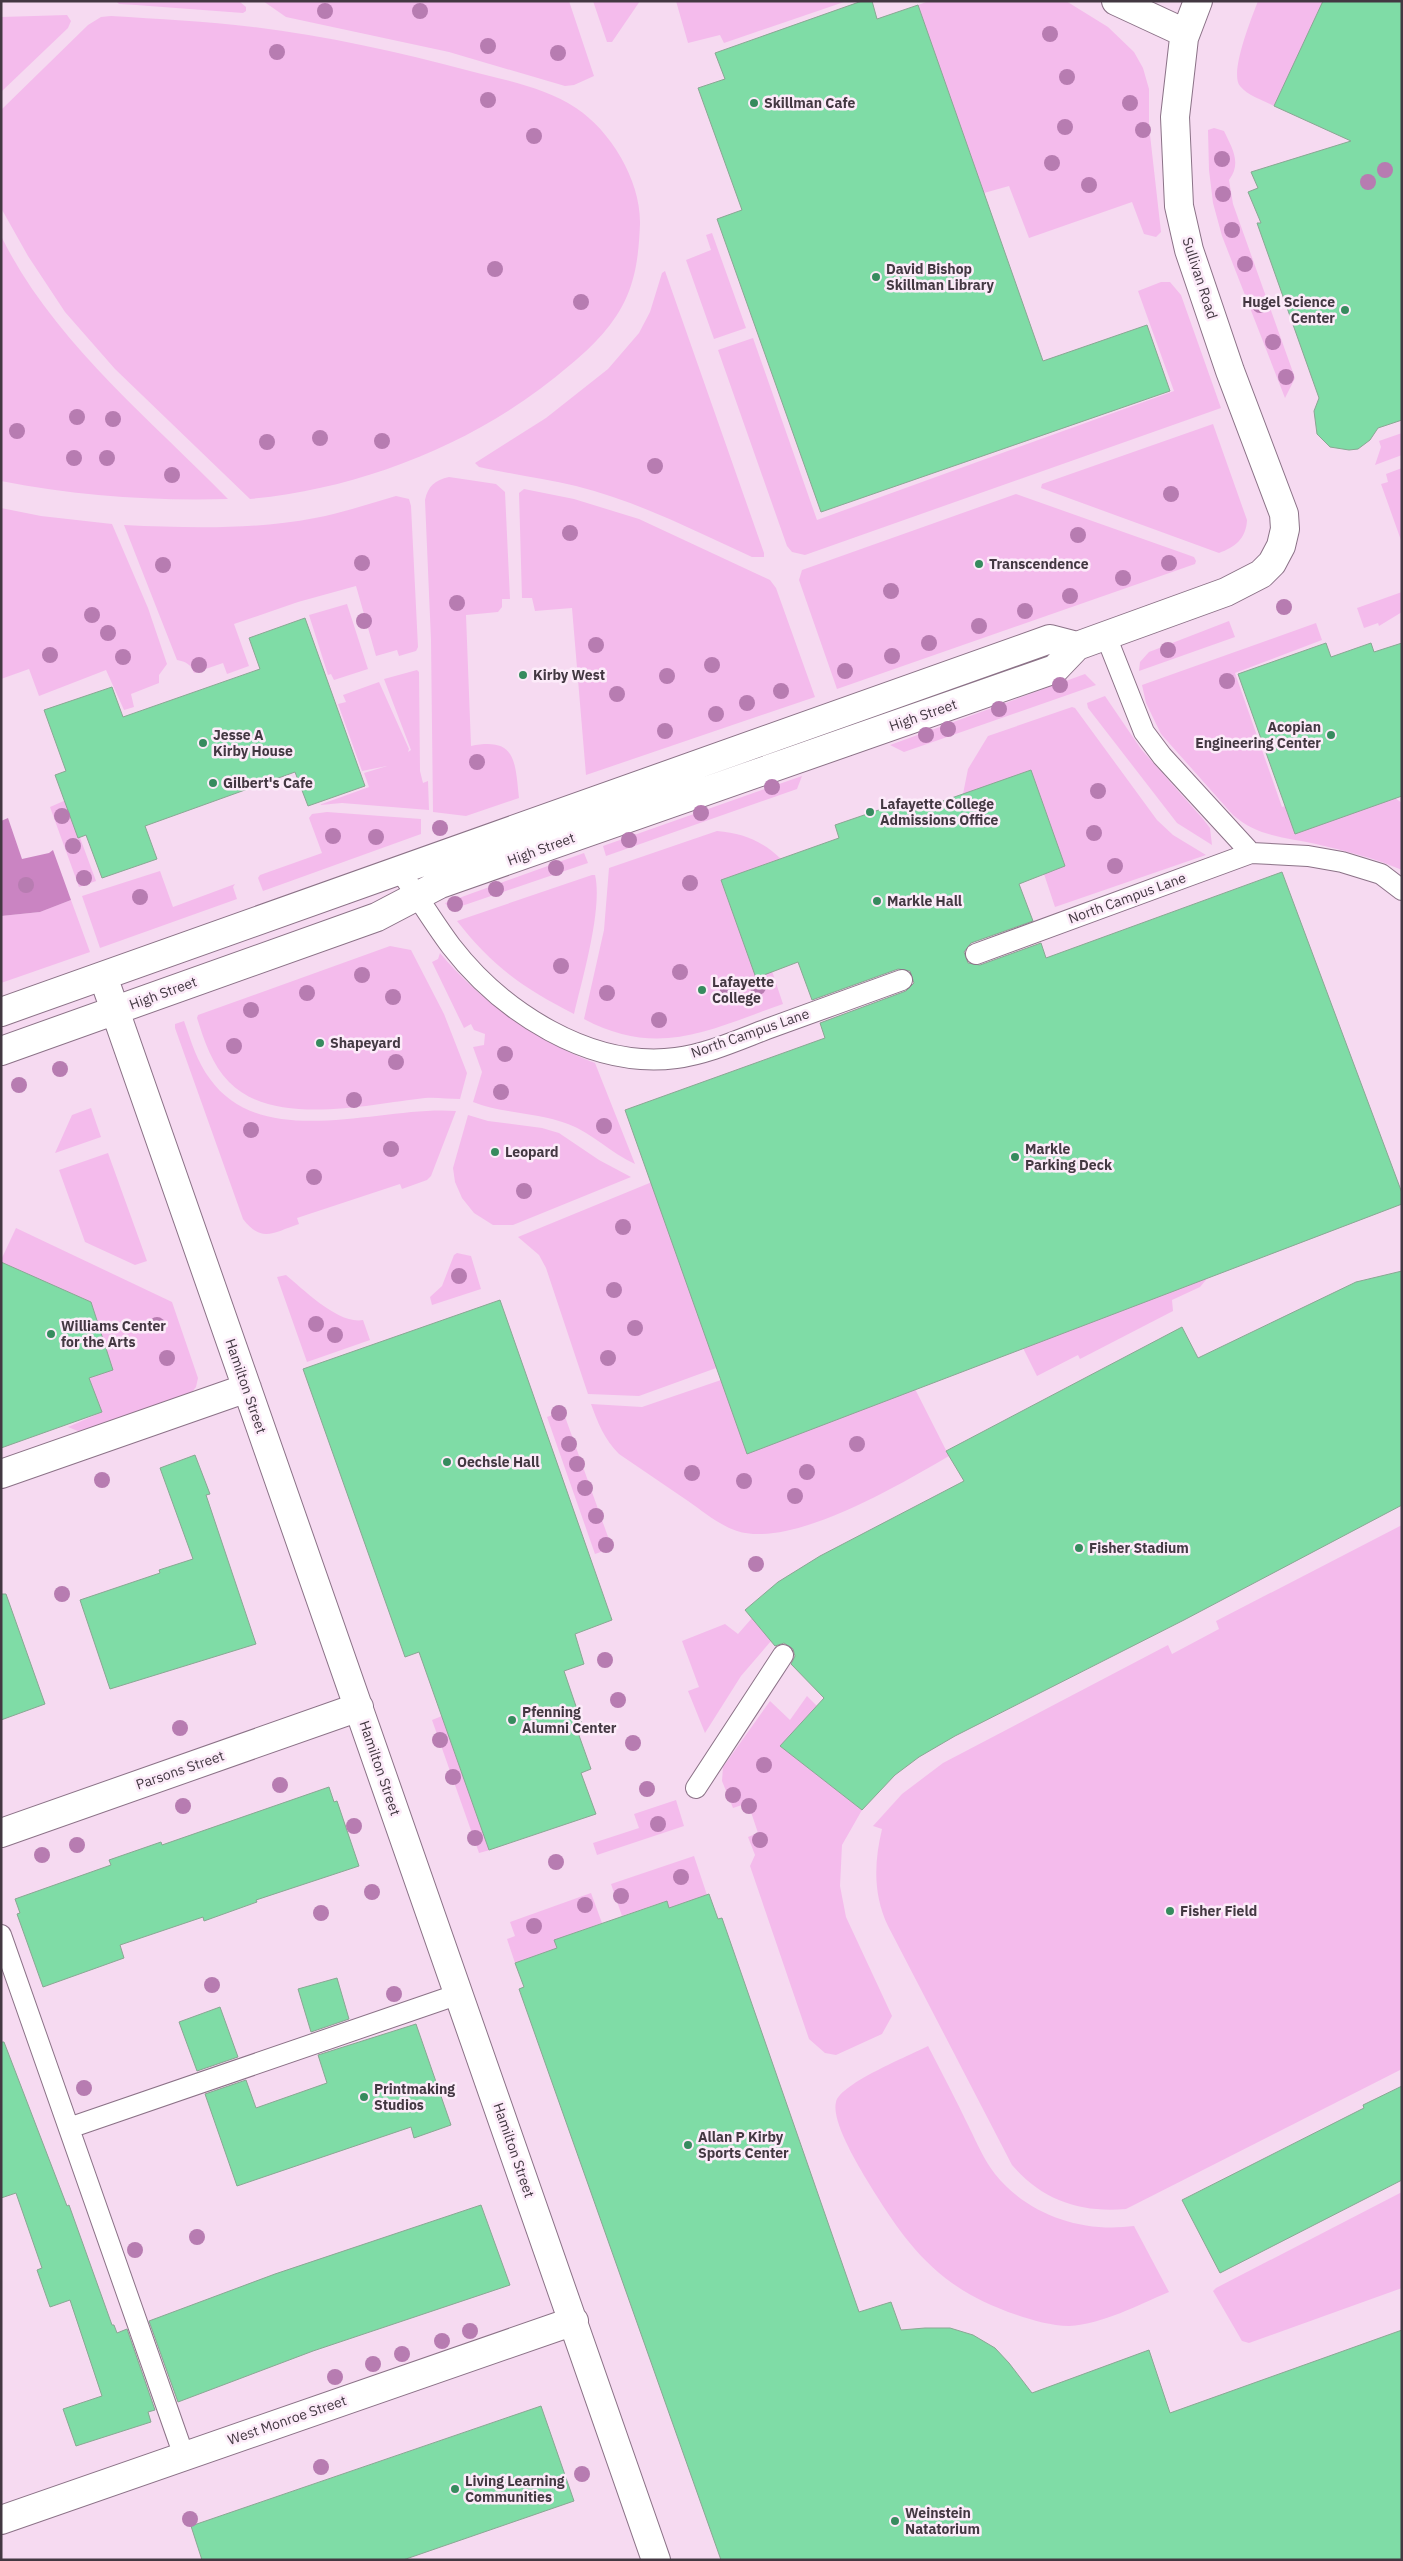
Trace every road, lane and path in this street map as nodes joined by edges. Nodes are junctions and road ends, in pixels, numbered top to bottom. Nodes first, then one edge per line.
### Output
1 (1116, 1) edge
2 (1198, 1) edge
3 (1186, 33) junction
4 (1280, 546) joint
5 (1106, 636) junction
6 (1077, 646) junction
7 (1252, 853) junction
8 (400, 871) junction
9 (1402, 890) edge
10 (417, 896) junction
11 (976, 954) dead end
12 (103, 976) junction
13 (902, 980) dead end
14 (115, 1011) junction
15 (1, 1012) edge
16 (1, 1051) edge
17 (247, 1388) junction
18 (1, 1474) edge
19 (784, 1656) dead end
20 (359, 1707) junction
21 (696, 1788) dead end
22 (1, 1832) edge
23 (1, 1935) edge
24 (460, 1994) junction
25 (69, 2128) junction
26 (574, 2321) junction
27 (184, 2456) junction
28 (1, 2520) edge
29 (656, 2560) edge

1 - 3 street
2 - 3 street, Sullivan Road
3 - 4 street, Sullivan Road
4 - 5 street, High Street
5 - 6 street, High Street
5 - 7 lane
6 - 8 street, High Street
6 - 10 street, High Street
7 - 9 lane, North Campus Lane
7 - 11 lane, North Campus Lane
8 - 10 lane, North Campus Lane
8 - 12 street, High Street
10 - 13 lane, North Campus Lane
10 - 14 street, High Street
12 - 14 street, Hamilton Street
12 - 15 street, High Street
14 - 16 street, High Street
14 - 17 street, Hamilton Street
17 - 18 street
17 - 20 street, Hamilton Street
19 - 21 lane
20 - 22 street, Parsons Street
20 - 24 street, Hamilton Street
23 - 25 lane
24 - 25 lane
24 - 26 street, Hamilton Street
25 - 27 lane
26 - 27 street, West Monroe Street
26 - 29 street, Hamilton Street
27 - 28 street, West Monroe Street

